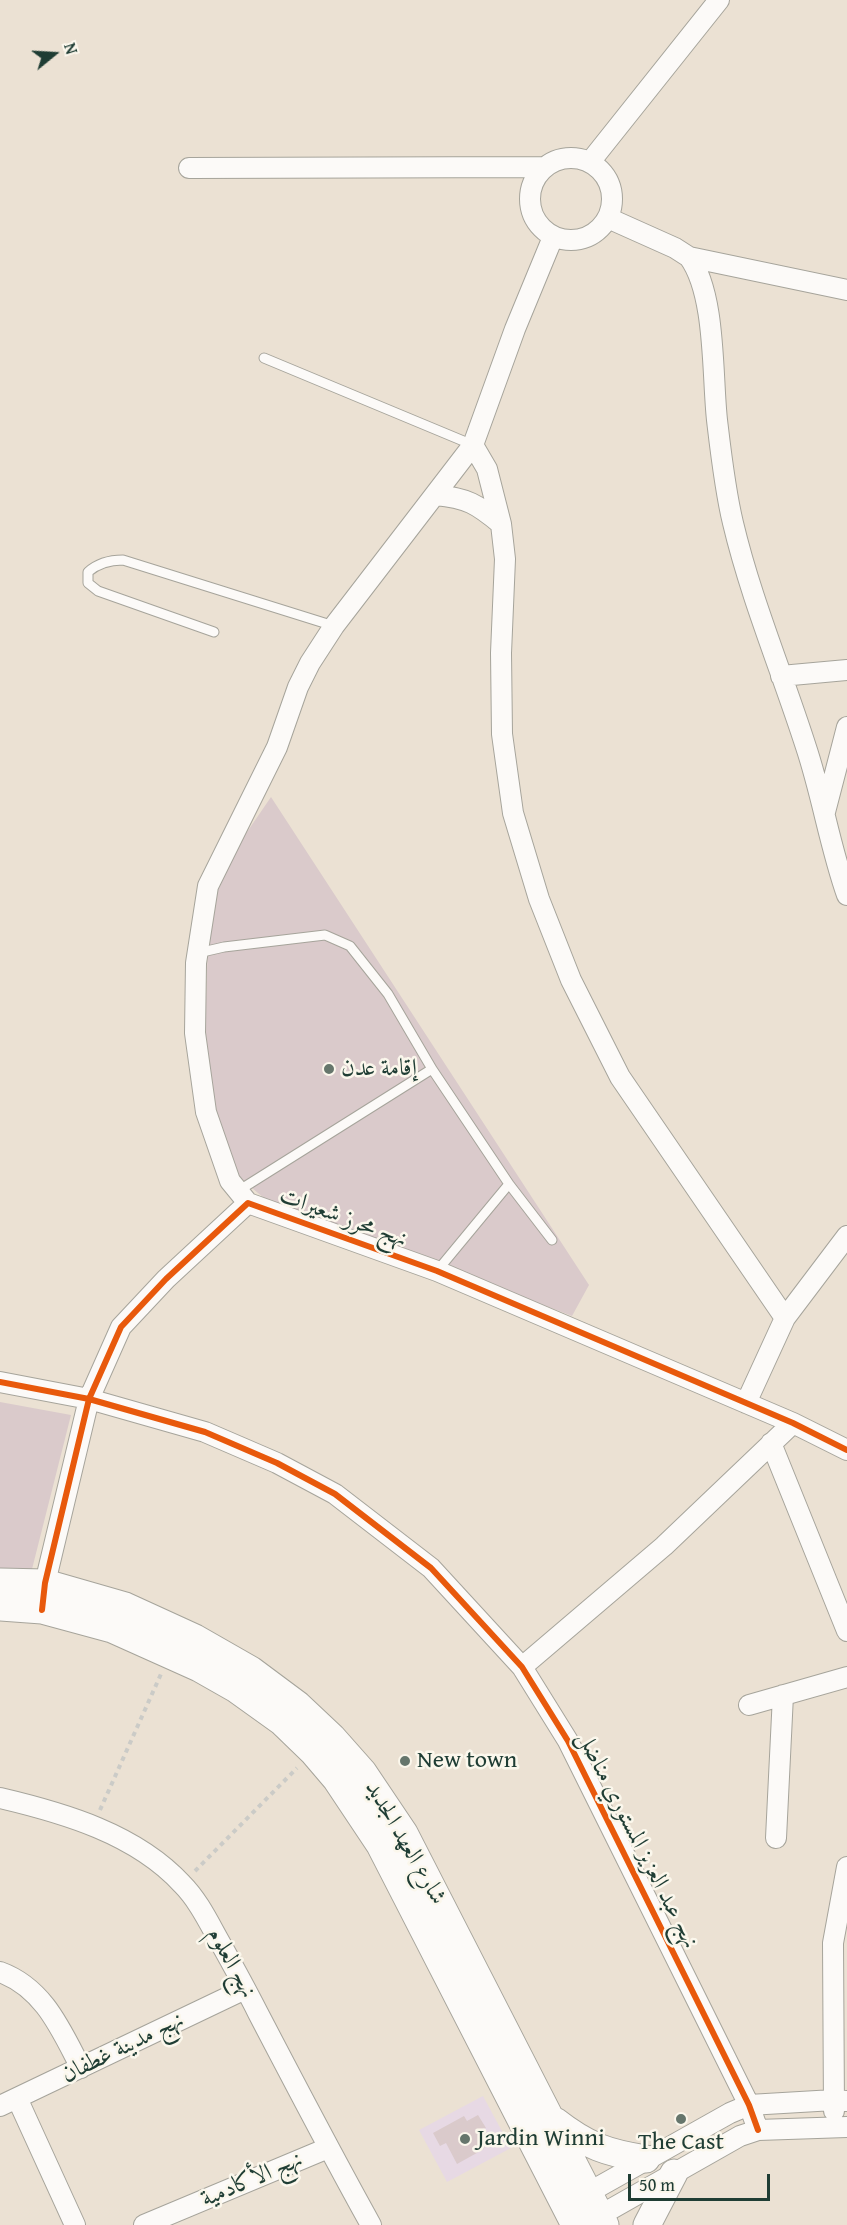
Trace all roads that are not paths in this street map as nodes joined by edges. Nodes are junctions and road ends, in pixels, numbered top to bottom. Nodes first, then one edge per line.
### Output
1 (719, 0) edge
2 (590, 162) junction
3 (544, 167) junction
4 (189, 168) dead end
5 (608, 218) junction
6 (553, 237) junction
7 (689, 256) junction
8 (847, 290) edge
9 (264, 358) dead end
10 (473, 445) junction
11 (435, 495) junction
12 (501, 524) junction
13 (334, 626) junction
14 (214, 632) dead end
15 (847, 670) edge
16 (781, 676) junction
17 (847, 727) edge
18 (824, 814) junction
19 (847, 895) edge
20 (197, 954) junction
21 (432, 1069) junction
22 (509, 1184) junction
23 (243, 1197) junction
24 (847, 1236) edge
25 (552, 1240) dead end
26 (437, 1271) junction
27 (785, 1318) junction
28 (0, 1382) edge
29 (90, 1399) junction
30 (746, 1403) junction
31 (793, 1423) junction
32 (771, 1443) junction
33 (847, 1450) edge
34 (0, 1582) edge
35 (45, 1583) junction
36 (0, 1607) edge
37 (42, 1610) junction
38 (847, 1632) edge
39 (522, 1666) junction
40 (847, 1677) edge
41 (783, 1695) junction
42 (749, 1706) dead end
43 (0, 1798) edge
44 (776, 1838) dead end
45 (847, 1867) edge
46 (0, 1972) edge
47 (245, 1989) junction
48 (81, 2068) junction
49 (841, 2100) edge
50 (9, 2102) edge
51 (749, 2105) junction
52 (553, 2120) junction
53 (841, 2127) edge
54 (758, 2130) junction
55 (328, 2148) junction
56 (646, 2159) junction
57 (674, 2173) junction
58 (586, 2214) edge
59 (75, 2225) edge
60 (144, 2225) edge
61 (371, 2225) edge
62 (647, 2225) edge

1 - 2 street
2 - 3 street
2 - 5 street
3 - 4 street
3 - 6 street
5 - 6 street
5 - 7 street
6 - 10 street
7 - 8 street
7 - 16 street
9 - 10 lane
10 - 11 street
10 - 12 street
11 - 12 street
11 - 13 street
12 - 27 street
13 - 14 lane
13 - 20 street
15 - 16 street
16 - 18 street
17 - 18 street
18 - 19 street
20 - 21 lane
20 - 23 street
21 - 22 lane
21 - 23 lane
22 - 25 lane
22 - 26 lane
23 - 26 street, نهج محرز شعيرات
23 - 29 street, نهج محرز شعيرات
24 - 27 street
26 - 30 street, نهج محرز شعيرات
27 - 30 street
28 - 29 street, نهج عبد العزيز المستوري مناضل
29 - 35 street, نهج محرز شعيرات
29 - 39 street, نهج عبد العزيز المستوري مناضل
30 - 31 street, نهج محرز شعيرات
31 - 32 street
31 - 33 street, نهج محرز شعيرات
32 - 38 street
32 - 39 street
34 - 35 main road, شارع العهد الجديد
35 - 37 street, نهج محرز شعيرات
35 - 52 main road, شارع العهد الجديد
36 - 37 main road, شارع العهد الجديد
37 - 58 main road, شارع العهد الجديد
39 - 51 street, نهج عبد العزيز المستوري مناضل
40 - 41 street
41 - 42 street
41 - 44 street
43 - 47 street, نهج العلوم
45 - 49 street
46 - 48 street
47 - 48 street, نهج مدينة غطفان
47 - 55 street, نهج العلوم
48 - 50 street, نهج مدينة غطفان
49 - 51 street
49 - 53 street
50 - 59 street
51 - 54 street, نهج عبد العزيز المستوري مناضل
51 - 56 street
52 - 56 main road
52 - 58 main road, شارع العهد الجديد
53 - 54 street
54 - 57 street
55 - 60 street, نهج الأكادمية
55 - 61 street, نهج العلوم
56 - 58 street
57 - 58 street
57 - 62 main road

